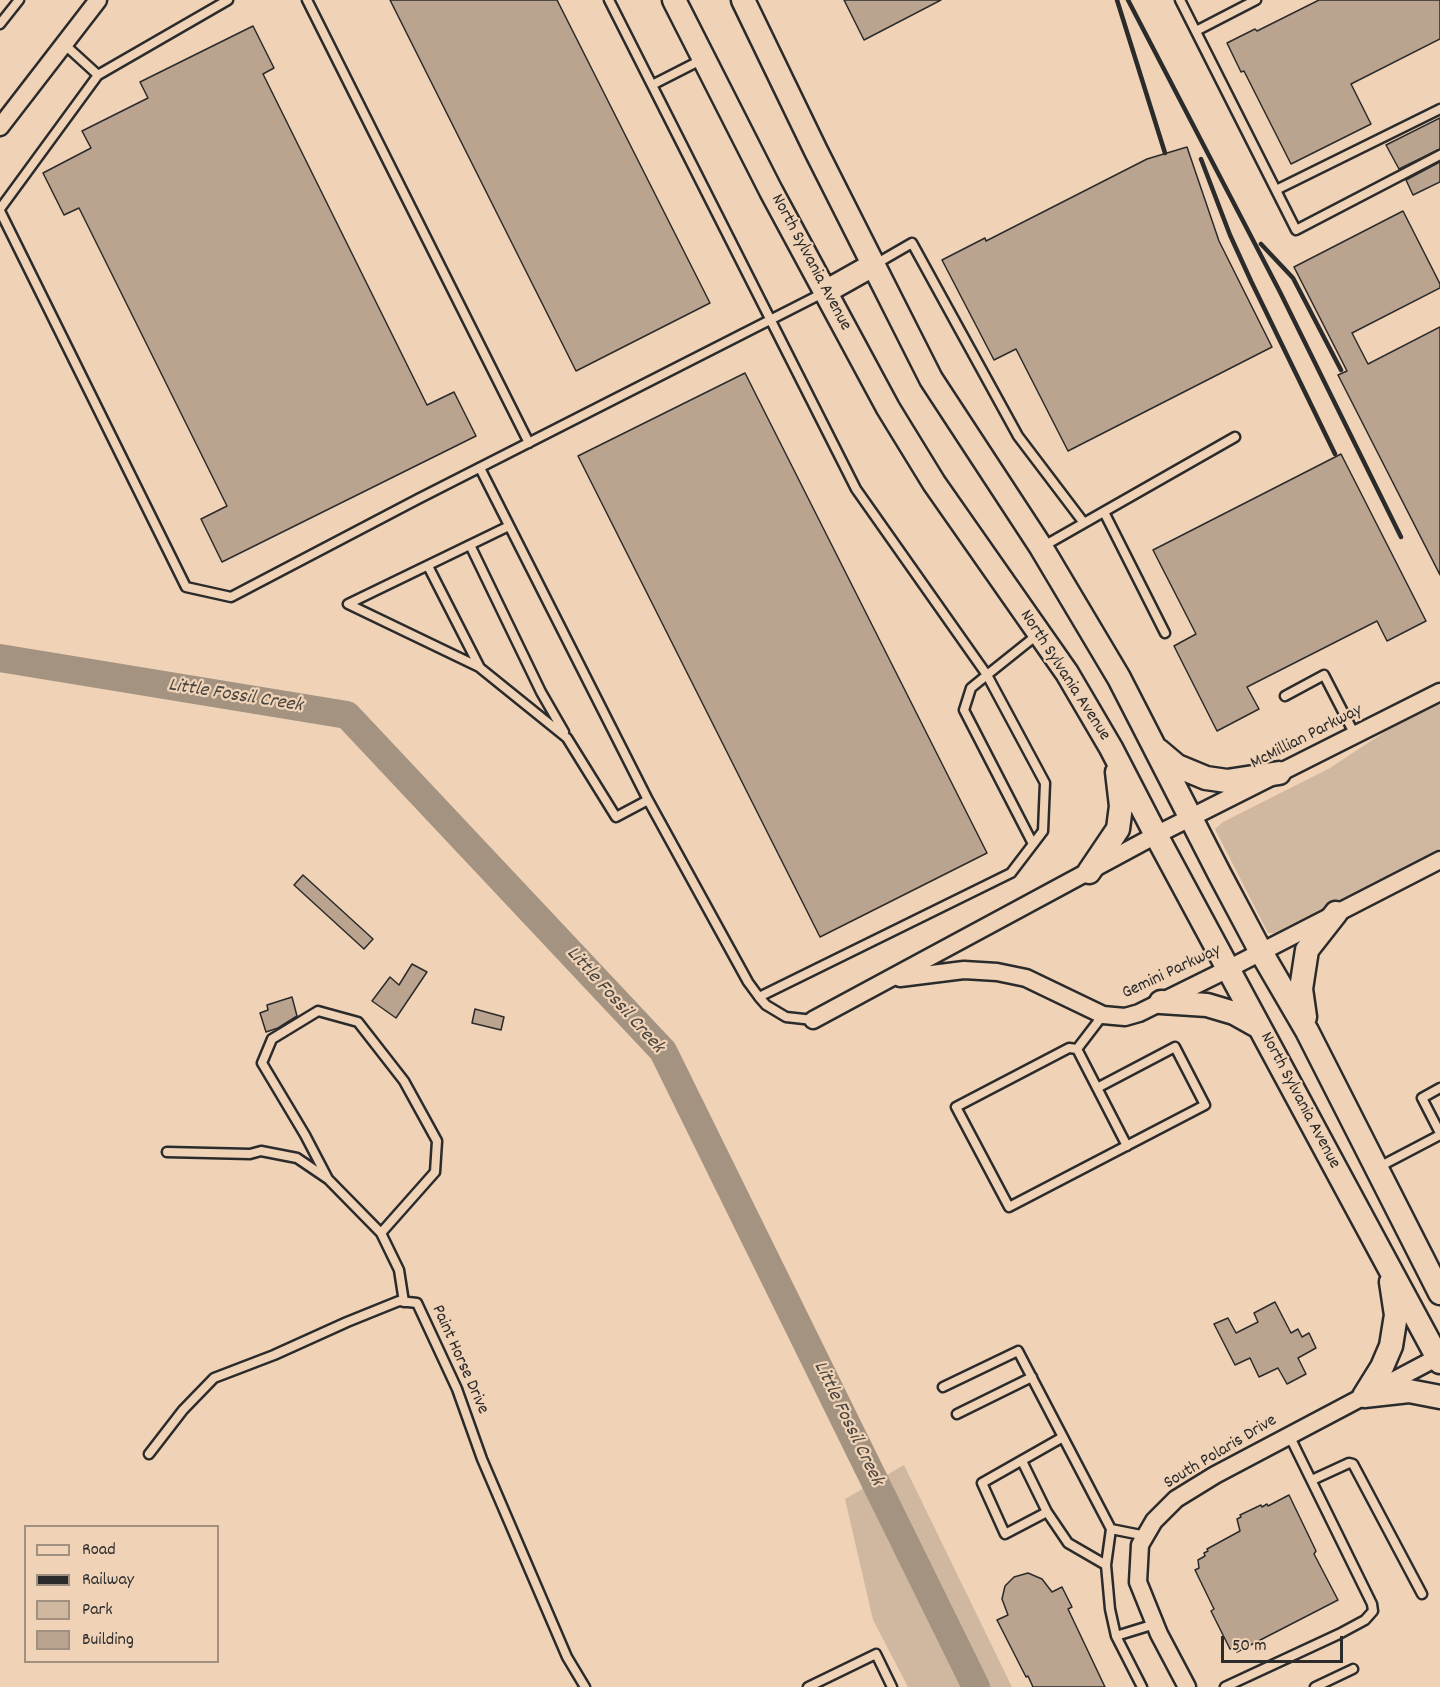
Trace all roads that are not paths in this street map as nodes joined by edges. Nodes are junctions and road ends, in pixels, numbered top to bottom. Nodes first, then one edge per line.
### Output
1 (19, 0) edge
2 (98, 0) edge
3 (228, 0) edge
4 (307, 0) edge
5 (609, 0) edge
6 (674, 0) edge
7 (743, 0) edge
8 (1180, 0) edge
9 (1256, 0) edge
10 (0, 24) edge
11 (1196, 31) junction
12 (64, 44) junction
13 (703, 59) junction
14 (98, 75) junction
15 (652, 85) junction
16 (1440, 109) edge
17 (0, 127) edge
18 (1440, 156) edge
19 (1276, 190) junction
20 (0, 210) edge
21 (873, 265) junction
22 (825, 292) junction
23 (770, 320) junction
24 (1235, 437) dead end
25 (529, 443) junction
26 (480, 468) junction
27 (1104, 512) junction
28 (1084, 523) junction
29 (509, 526) junction
30 (470, 545) junction
31 (1041, 547) junction
32 (428, 566) junction
33 (1165, 633) dead end
34 (1038, 634) junction
35 (479, 667) junction
36 (987, 675) junction
37 (1440, 692) edge
38 (1285, 696) dead end
39 (1355, 735) junction
40 (567, 738) junction
41 (1153, 745) junction
42 (1111, 747) junction
43 (1280, 773) junction
44 (648, 800) junction
45 (1191, 818) junction
46 (1156, 836) junction
47 (1033, 844) junction
48 (1440, 860) edge
49 (1089, 872) junction
50 (1336, 913) junction
51 (1261, 952) junction
52 (1228, 969) junction
53 (890, 979) junction
54 (759, 998) junction
55 (1161, 1002) junction
56 (1103, 1015) junction
57 (813, 1020) joint
58 (1259, 1026) junction
59 (1307, 1031) junction
60 (1077, 1049) junction
61 (1097, 1088) junction
62 (1440, 1088) edge
63 (1440, 1134) edge
64 (1127, 1146) junction
65 (167, 1152) dead end
66 (1377, 1168) junction
67 (328, 1179) junction
68 (381, 1233) junction
69 (1388, 1266) junction
70 (1437, 1283) edge
71 (404, 1302) junction
72 (1439, 1359) edge
73 (1032, 1377) junction
74 (943, 1387) dead end
75 (1364, 1396) junction
76 (1440, 1397) edge
77 (957, 1414) dead end
78 (1289, 1435) junction
79 (1063, 1437) junction
80 (149, 1454) dead end
81 (1022, 1461) junction
82 (1312, 1480) junction
83 (1047, 1512) junction
84 (1111, 1528) junction
85 (1146, 1536) junction
86 (1106, 1565) junction
87 (1422, 1594) dead end
88 (1155, 1624) junction
89 (1116, 1636) junction
90 (1353, 1669) dead end
91 (585, 1687) edge
92 (808, 1687) edge
93 (892, 1687) edge
94 (1142, 1687) edge
95 (1187, 1687) edge
96 (1225, 1687) edge
97 (1315, 1687) edge

1 - 10 lane
2 - 12 street
3 - 14 lane
4 - 25 lane
5 - 15 lane
6 - 13 main road, North Sylvania Avenue
7 - 21 main road, North Sylvania Avenue
8 - 11 lane
9 - 11 lane
11 - 19 lane
12 - 14 lane
12 - 17 street
13 - 15 lane
13 - 22 main road, North Sylvania Avenue
14 - 20 lane
15 - 23 lane
16 - 19 lane
18 - 19 lane
20 - 26 lane
21 - 22 main road
21 - 28 lane
21 - 31 main road, North Sylvania Avenue
22 - 23 lane
22 - 34 main road, North Sylvania Avenue
23 - 25 lane
23 - 36 lane
24 - 27 lane
25 - 26 lane
26 - 29 lane
27 - 28 lane
27 - 33 lane
28 - 31 lane
29 - 30 lane
29 - 44 lane
30 - 32 lane
30 - 40 lane
31 - 41 main road, North Sylvania Avenue
32 - 35 lane
32 - 35 lane
34 - 36 lane
34 - 42 main road, North Sylvania Avenue
35 - 40 lane
36 - 47 lane
36 - 47 lane
37 - 39 street, McMillian Parkway
38 - 39 lane
39 - 43 street, McMillian Parkway
40 - 44 lane
41 - 43 main road
41 - 45 main road, North Sylvania Avenue
42 - 46 main road, North Sylvania Avenue
42 - 49 main road
43 - 45 street, McMillian Parkway
44 - 54 lane
45 - 46 street, Gemini Parkway
45 - 51 main road, North Sylvania Avenue
46 - 49 street, Gemini Parkway
46 - 52 main road, North Sylvania Avenue
47 - 54 lane
48 - 50 street
49 - 53 street, Gemini Parkway
50 - 51 street
50 - 59 main road
51 - 52 street, Gemini Parkway
51 - 59 main road, North Sylvania Avenue
52 - 55 street, Gemini Parkway
52 - 58 main road, North Sylvania Avenue
53 - 56 street, Gemini Parkway
53 - 57 street, Gemini Parkway
54 - 57 lane
55 - 56 street, Gemini Parkway
55 - 58 main road
56 - 60 lane
58 - 69 main road, North Sylvania Avenue
59 - 66 main road, North Sylvania Avenue
60 - 61 lane
60 - 64 lane
61 - 64 lane
61 - 64 lane
62 - 63 lane
63 - 66 lane
65 - 67 lane
66 - 70 main road, North Sylvania Avenue
67 - 68 lane
67 - 68 lane
68 - 71 lane
69 - 72 main road, North Sylvania Avenue
69 - 75 main road
71 - 80 lane, Paint Horse Drive
71 - 91 lane, Paint Horse Drive
72 - 75 street, South Polaris Drive
73 - 74 lane
73 - 77 lane
73 - 79 lane
75 - 76 main road
75 - 78 street, South Polaris Drive
78 - 82 lane
78 - 85 street, South Polaris Drive
79 - 81 lane
79 - 84 lane
81 - 83 lane
81 - 83 lane
82 - 87 lane
82 - 96 lane
83 - 86 lane
84 - 85 lane
84 - 86 lane
85 - 88 street, South Polaris Drive
86 - 89 lane
88 - 89 lane
88 - 95 street, South Polaris Drive
89 - 94 lane
90 - 97 lane
92 - 93 lane

